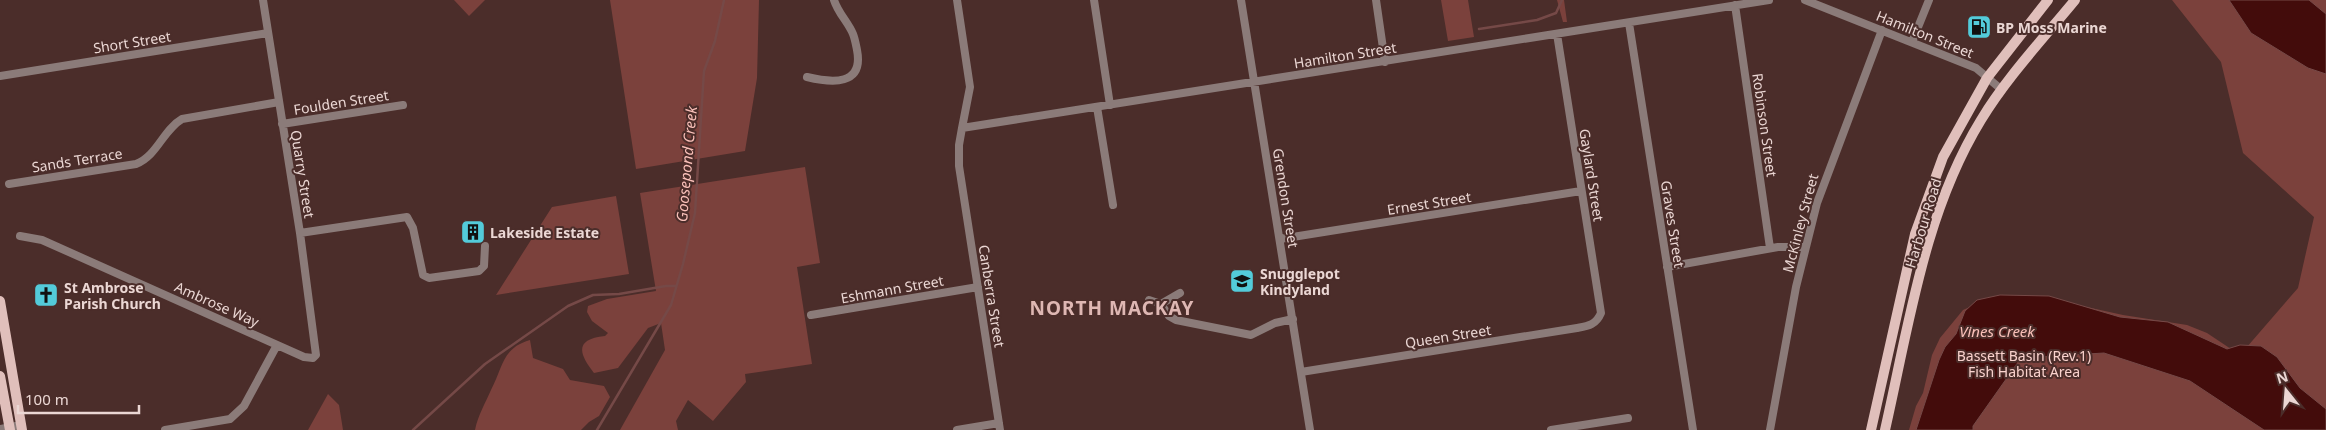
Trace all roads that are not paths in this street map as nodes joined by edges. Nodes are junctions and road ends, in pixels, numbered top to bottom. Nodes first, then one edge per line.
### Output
1 (263, 0) edge
2 (834, 0) edge
3 (957, 0) edge
4 (1094, 0) edge
5 (1241, 0) edge
6 (1376, 0) edge
7 (1769, 0) edge
8 (1805, 0) edge
9 (1929, 0) edge
10 (2048, 0) edge
11 (2075, 0) edge
12 (1735, 5) junction
13 (1629, 23) junction
14 (1882, 30) junction
15 (268, 33) junction
16 (1557, 34) junction
17 (1912, 42) junction
18 (1385, 62) junction
19 (0, 76) edge
20 (807, 77) dead end
21 (1987, 78) junction
22 (1255, 82) junction
23 (2002, 90) junction
24 (279, 102) junction
25 (1110, 104) junction
26 (403, 105) dead end
27 (1097, 107) junction
28 (282, 124) junction
29 (962, 128) junction
30 (9, 184) dead end
31 (1581, 191) junction
32 (1113, 205) dead end
33 (300, 233) junction
34 (20, 236) dead end
35 (1280, 239) junction
36 (485, 246) dead end
37 (1770, 248) junction
38 (1805, 248) junction
39 (1667, 267) junction
40 (978, 287) junction
41 (1180, 293) dead end
42 (1149, 300) dead end
43 (0, 301) edge
44 (1161, 304) junction
45 (811, 315) dead end
46 (1292, 319) junction
47 (1598, 320) joint
48 (277, 345) junction
49 (318, 353) joint
50 (1301, 372) junction
51 (0, 376) edge
52 (1628, 418) dead end
53 (21, 427) edge
54 (1000, 427) edge
55 (6, 429) edge
56 (164, 430) edge
57 (957, 430) edge
58 (1310, 430) edge
59 (1551, 430) edge
60 (1693, 430) edge
61 (1770, 430) edge
62 (1871, 430) edge
63 (1885, 430) edge

1 - 15 street, Quarry Street
2 - 20 street
3 - 29 street
4 - 25 street
5 - 22 street, Grendon Street
6 - 18 street
7 - 12 street, Hamilton Street
8 - 14 street, Hamilton Street
9 - 17 street
10 - 21 main road, Harbour Road
11 - 23 main road, Harbour Road
12 - 13 street, Hamilton Street
12 - 37 street, Robinson Street
13 - 16 street, Hamilton Street
13 - 39 street, Graves Street
14 - 17 street, Hamilton Street
14 - 38 street, McKinley Street
15 - 19 street, Short Street
15 - 24 street, Quarry Street
16 - 18 street, Hamilton Street
16 - 31 street, Gaylard Street
17 - 21 street, Hamilton Street
18 - 22 street, Hamilton Street
21 - 23 street, Hamilton Street
21 - 62 main road, Harbour Road
22 - 25 street, Hamilton Street
22 - 35 street, Grendon Street
23 - 63 main road, Harbour Road
24 - 28 street, Quarry Street
24 - 30 street, Sands Terrace
25 - 27 street, Hamilton Street
26 - 28 street, Foulden Street
27 - 29 street, Hamilton Street
27 - 32 street
28 - 33 street, Quarry Street
29 - 40 street, Canberra Street
31 - 35 street, Ernest Street
31 - 47 street, Gaylard Street
33 - 36 street
33 - 49 street, Quarry Street
34 - 48 street, Ambrose Way
35 - 46 street, Grendon Street
37 - 38 street
37 - 39 street
38 - 61 street, McKinley Street
39 - 60 street, Graves Street
40 - 45 street, Eshmann Street
40 - 54 street, Canberra Street
41 - 44 street
42 - 44 street
43 - 53 main road
44 - 46 street
46 - 50 street, Grendon Street
47 - 50 street, Queen Street
48 - 49 street, Ambrose Way
48 - 56 street
50 - 58 street, Grendon Street
51 - 55 main road
52 - 59 street
53 - 55 street
54 - 57 street

